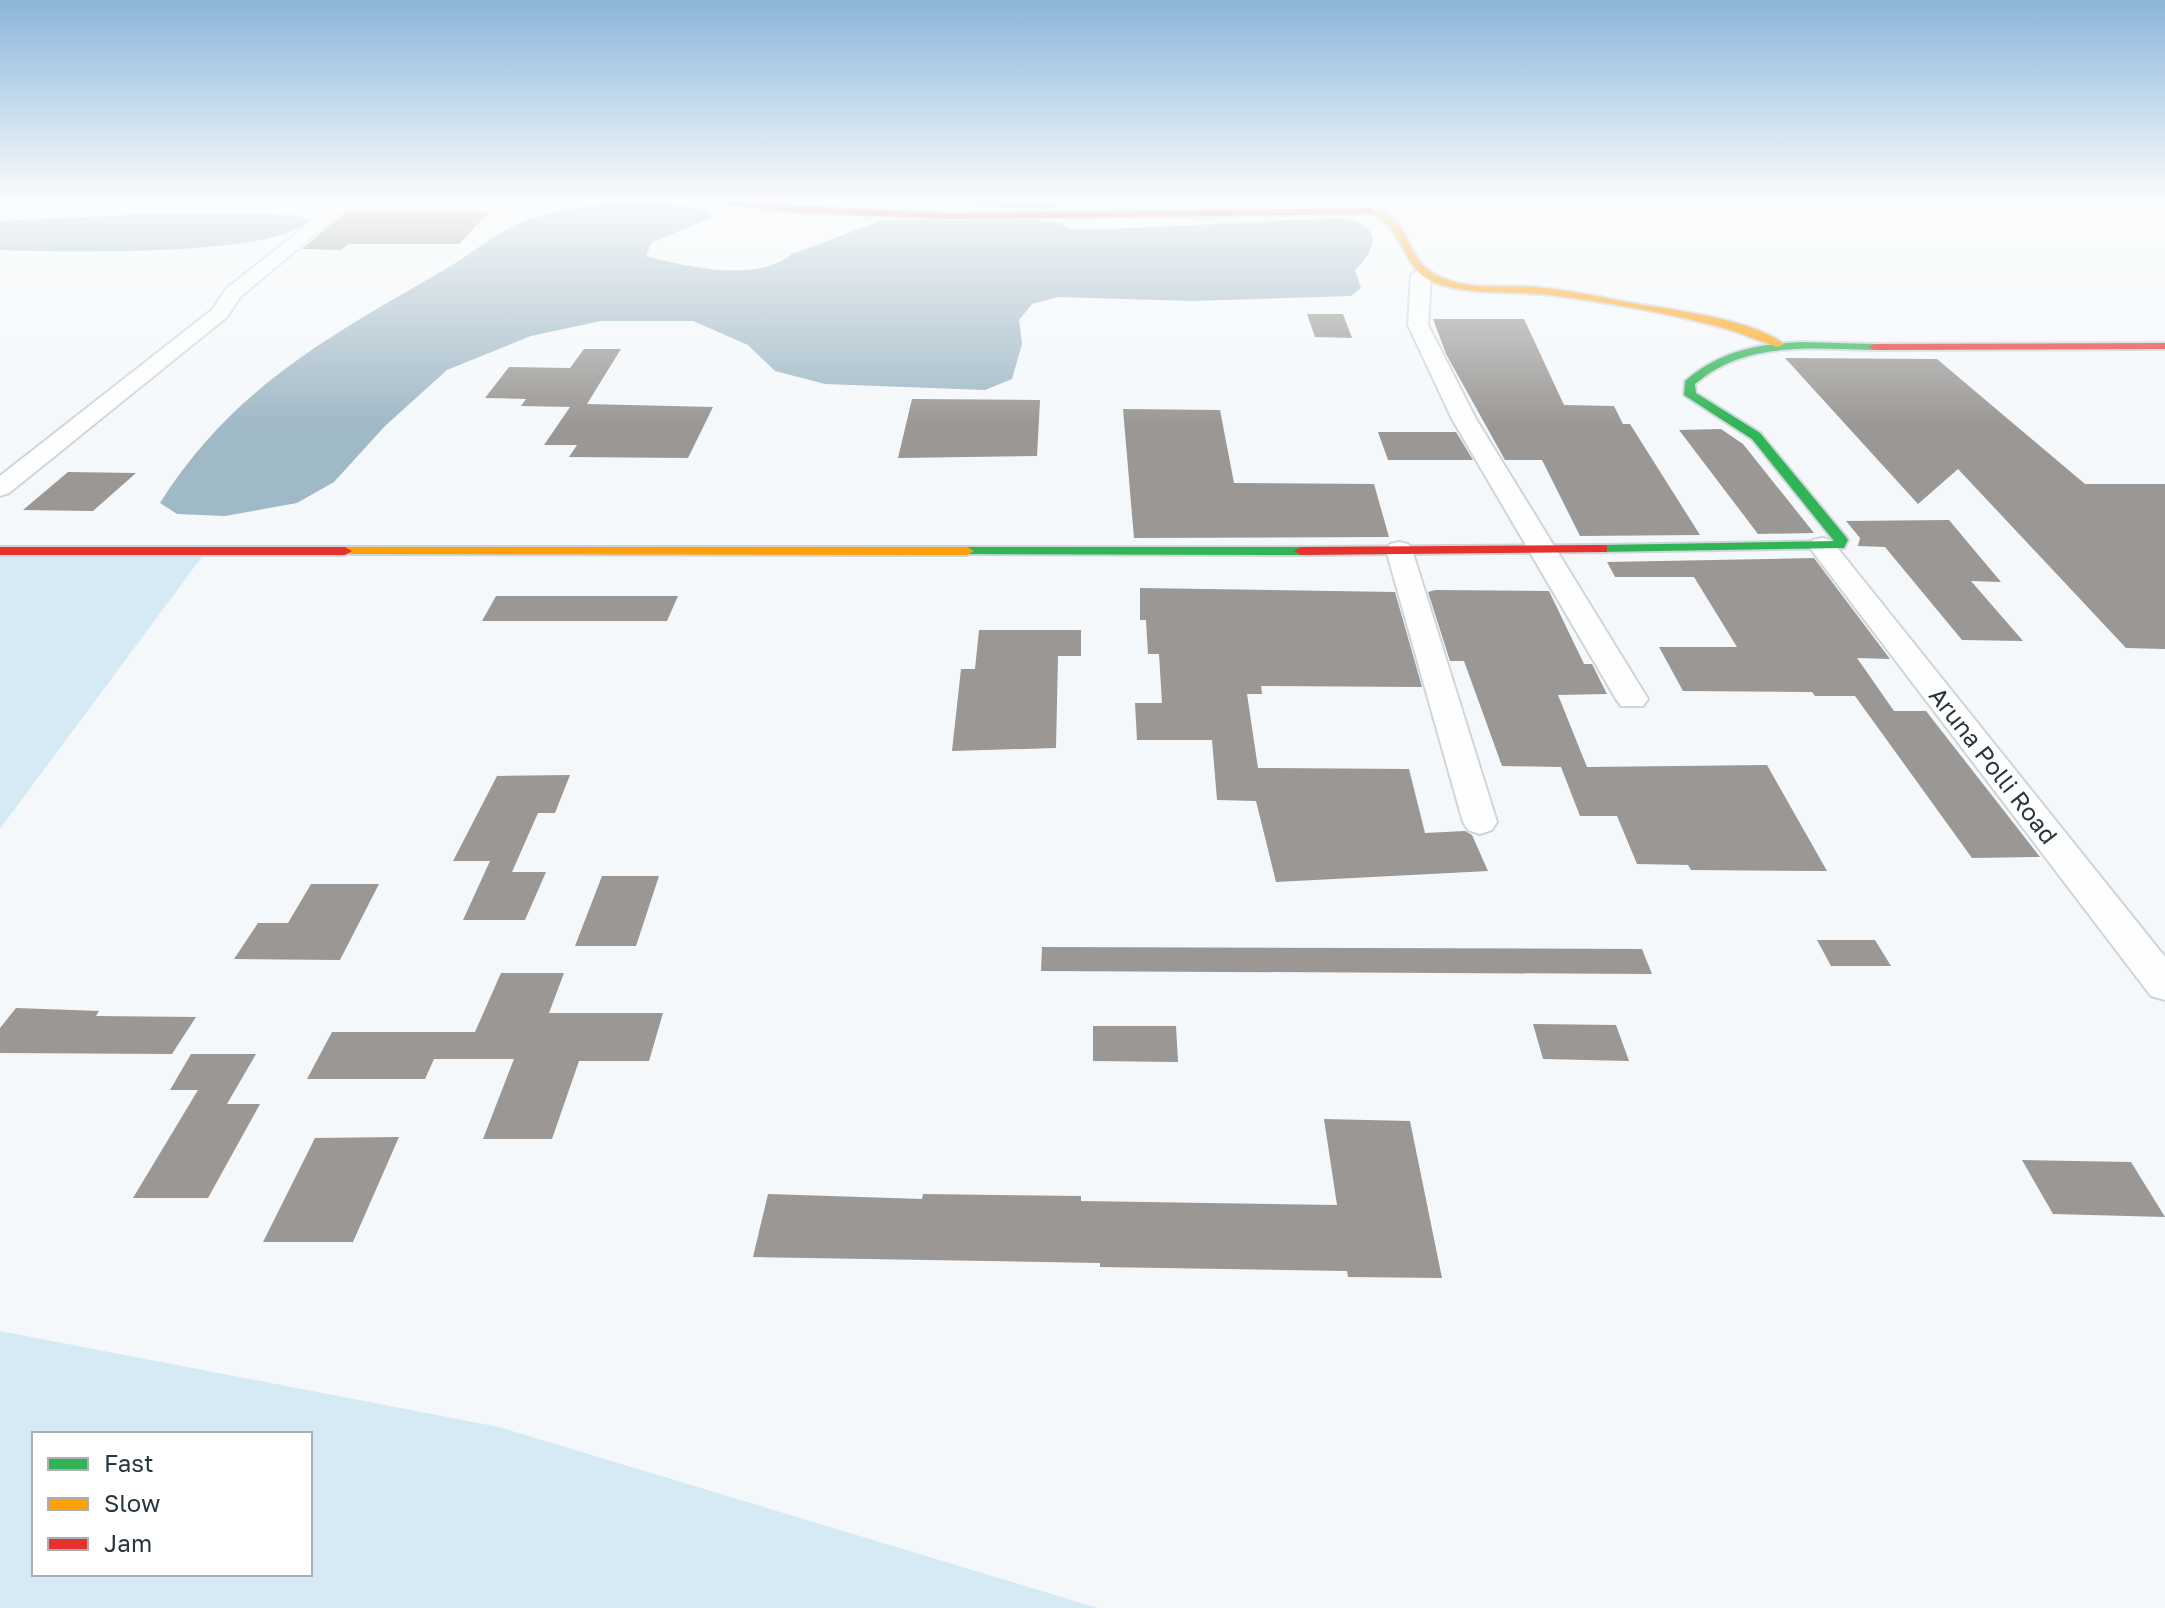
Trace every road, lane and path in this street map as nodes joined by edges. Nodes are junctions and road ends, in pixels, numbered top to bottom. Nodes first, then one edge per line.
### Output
1 (254, 276) edge
2 (1421, 276) edge
3 (1424, 276) edge
4 (2165, 346) edge
5 (1783, 347) junction
6 (0, 488) edge
7 (1822, 546) junction
8 (1399, 550) junction
9 (1541, 550) junction
10 (0, 551) edge
11 (1632, 699) dead end
12 (1480, 822) dead end
13 (2165, 985) edge

1 - 6 street
2 - 9 street
3 - 5 street
4 - 5 street
5 - 7 street
7 - 9 street
7 - 13 street, Aruna Polli Road
8 - 9 street
8 - 10 street
8 - 12 street
9 - 11 street

